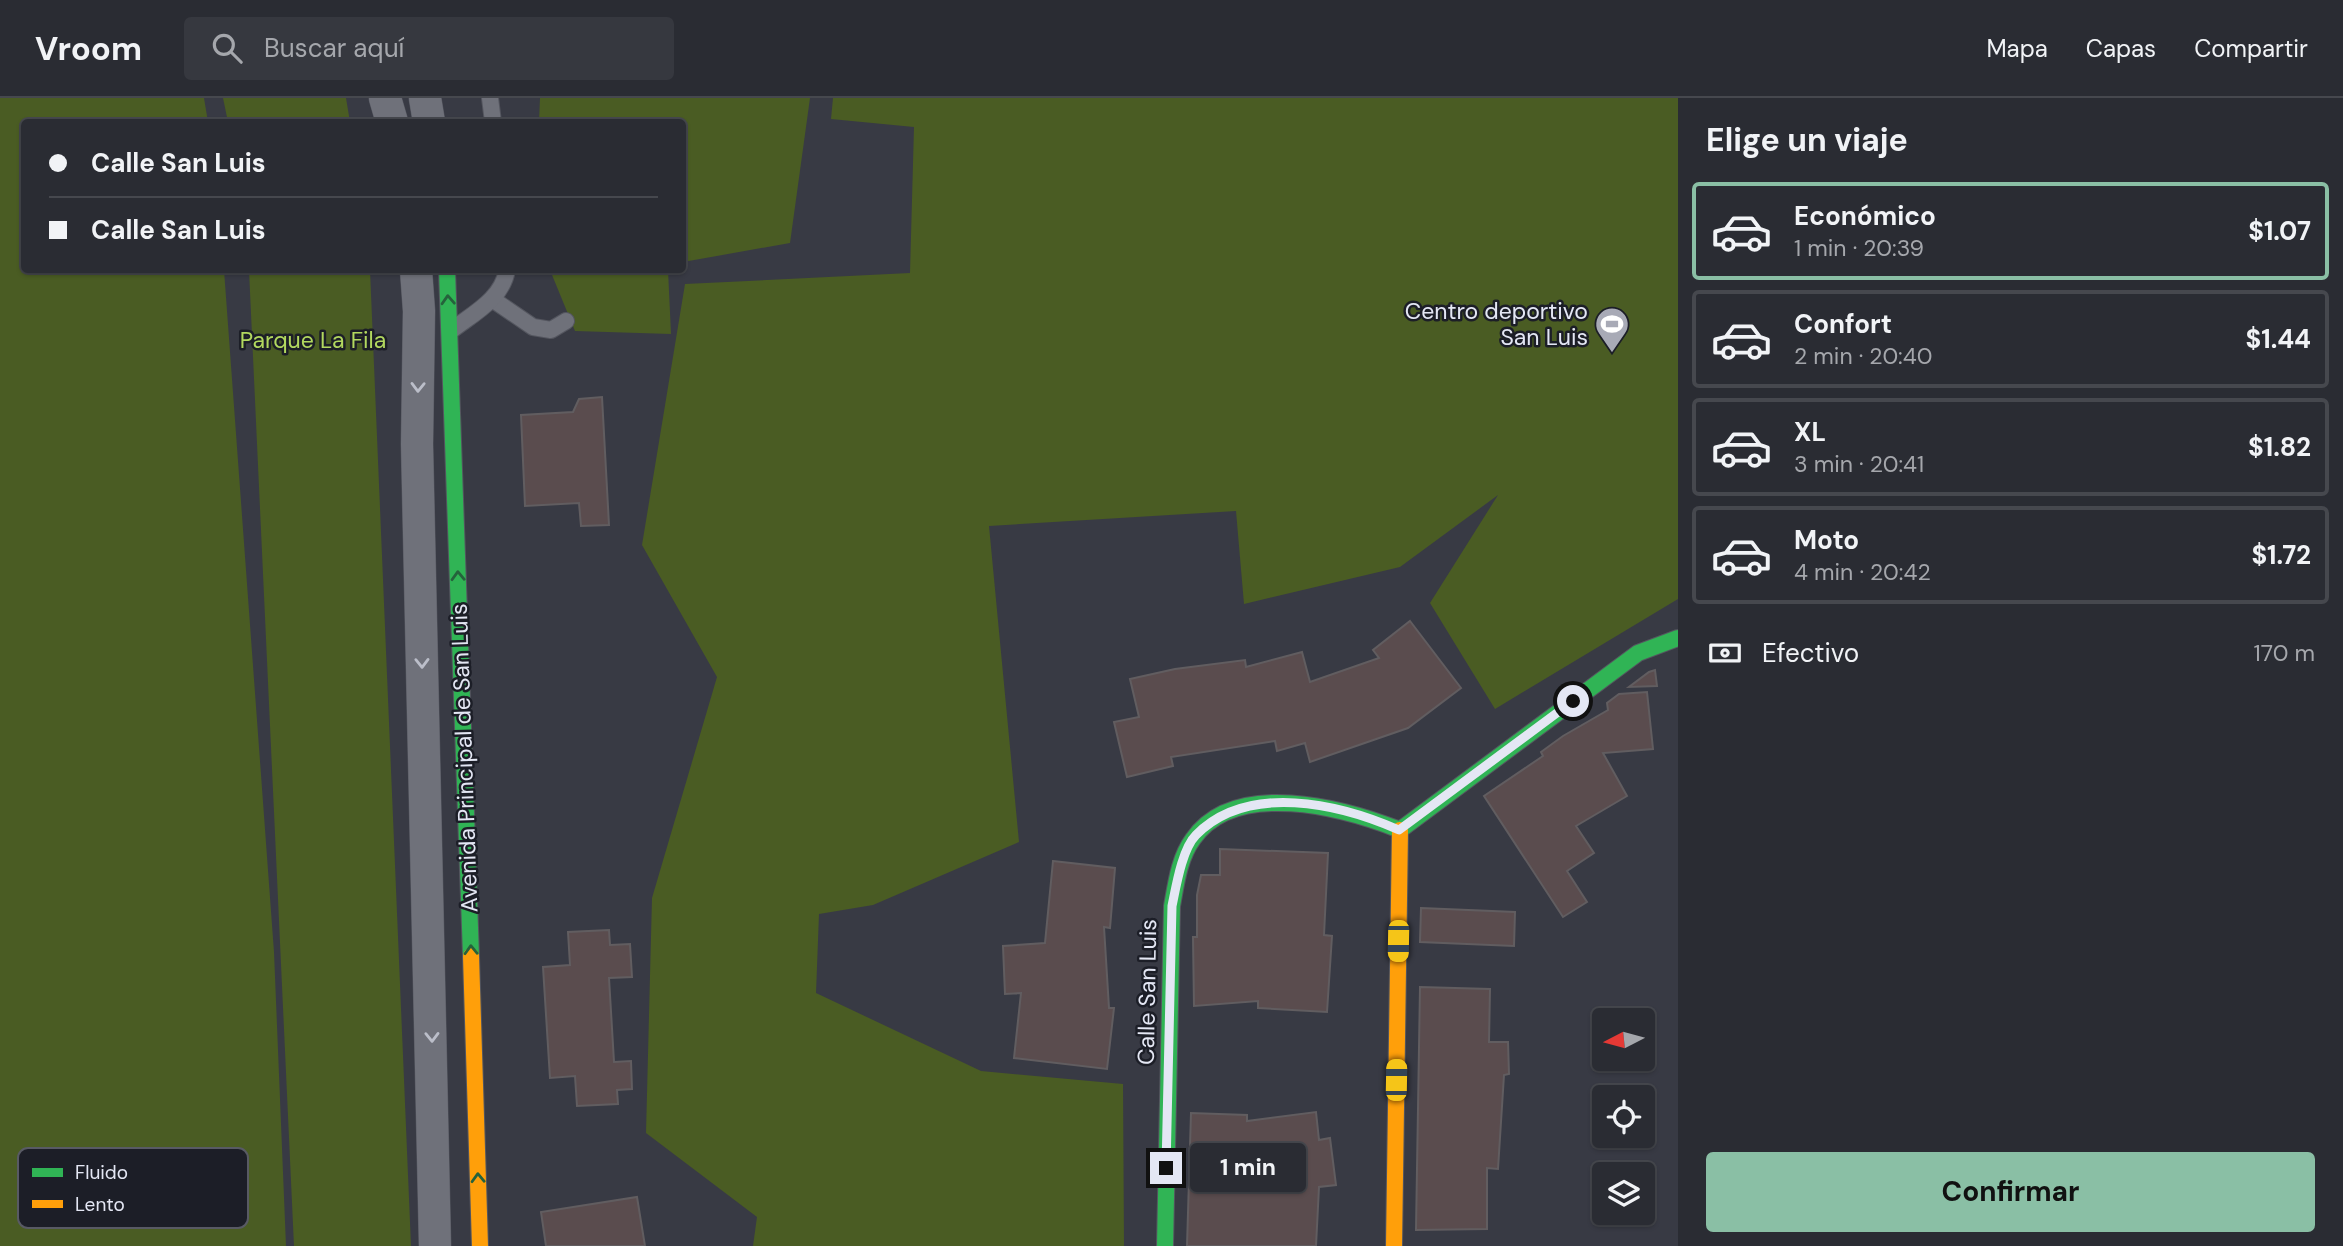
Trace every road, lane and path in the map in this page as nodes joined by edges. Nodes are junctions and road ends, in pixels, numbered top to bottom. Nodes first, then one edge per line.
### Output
1 (385, 98) edge
2 (425, 98) edge
3 (490, 98) edge
4 (391, 119) edge
5 (428, 119) edge
6 (493, 119) edge
7 (416, 273) edge
8 (447, 273) edge
9 (506, 273) edge
10 (492, 299) junction
11 (566, 321) dead end
12 (450, 331) junction
13 (1678, 638) edge
14 (1399, 830) junction
15 (435, 1246) edge
16 (481, 1246) edge
17 (1165, 1246) edge
18 (1394, 1246) edge

1 - 4 street
2 - 5 street
3 - 6 lane
7 -> 15 street, Avenida Principal de San Luis
12 -> 8 street, Avenida Principal de San Luis
9 - 10 lane
10 - 11 lane
10 - 12 lane
16 -> 12 street, Avenida Principal de San Luis
13 - 14 street
14 - 17 street, Calle San Luis
14 - 18 street

